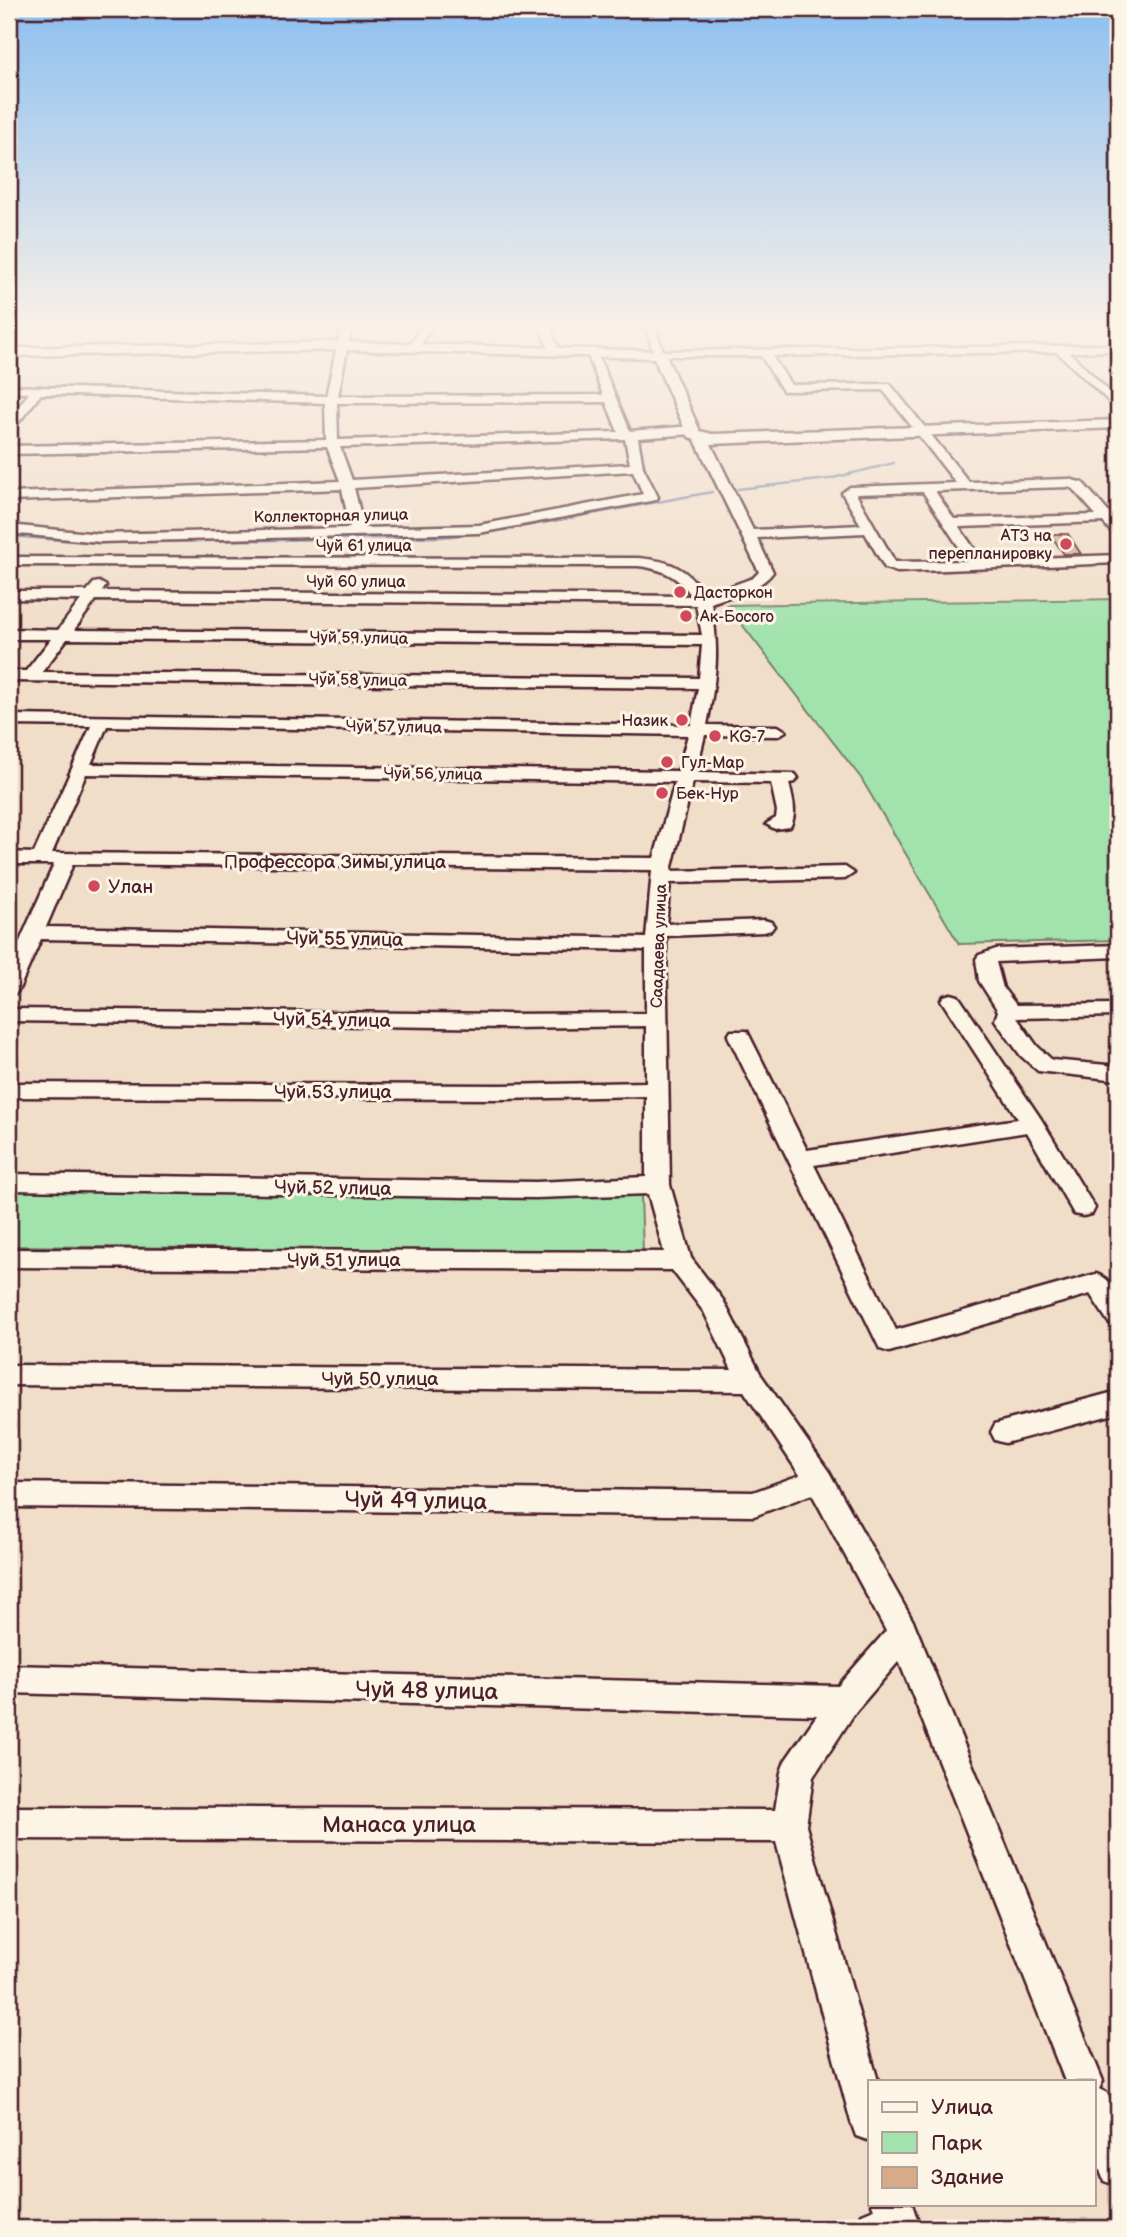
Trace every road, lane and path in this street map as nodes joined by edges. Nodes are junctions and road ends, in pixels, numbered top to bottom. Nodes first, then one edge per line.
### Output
1 (332, 428) edge
2 (623, 428) edge
3 (693, 428) edge
4 (920, 428) edge
5 (995, 428) edge
6 (922, 431) junction
7 (695, 433) junction
8 (625, 434) junction
9 (332, 443) junction
10 (9, 450) edge
11 (637, 467) junction
12 (347, 484) junction
13 (965, 486) junction
14 (926, 487) junction
15 (9, 497) edge
16 (1112, 518) edge
17 (950, 523) junction
18 (9, 529) edge
19 (869, 529) junction
20 (1118, 531) edge
21 (358, 532) junction
22 (748, 534) junction
23 (1118, 559) edge
24 (9, 561) edge
25 (114, 562) junction
26 (978, 565) junction
27 (9, 595) edge
28 (93, 596) junction
29 (704, 601) junction
30 (9, 634) edge
31 (64, 634) junction
32 (710, 640) junction
33 (31, 676) junction
34 (10, 679) edge
35 (707, 682) junction
36 (9, 720) edge
37 (101, 722) junction
38 (698, 730) junction
39 (778, 731) dead end
40 (78, 769) junction
41 (686, 776) junction
42 (775, 824) dead end
43 (9, 858) edge
44 (40, 859) junction
45 (66, 859) junction
46 (661, 870) junction
47 (845, 873) dead end
48 (764, 926) dead end
49 (34, 933) junction
50 (656, 937) junction
51 (1118, 951) edge
52 (9, 989) edge
53 (951, 1000) dead end
54 (1118, 1010) edge
55 (1011, 1012) junction
56 (9, 1015) edge
57 (656, 1019) junction
58 (739, 1036) dead end
59 (1118, 1073) edge
60 (658, 1089) junction
61 (9, 1090) edge
62 (1032, 1124) junction
63 (799, 1160) junction
64 (9, 1182) edge
65 (658, 1185) junction
66 (1083, 1208) dead end
67 (9, 1258) edge
68 (680, 1261) junction
69 (1118, 1316) edge
70 (9, 1375) edge
71 (751, 1381) junction
72 (1118, 1402) edge
73 (1005, 1432) dead end
74 (819, 1480) junction
75 (9, 1495) edge
76 (903, 1633) junction
77 (9, 1679) edge
78 (845, 1701) junction
79 (9, 1823) edge
80 (789, 1826) junction
81 (1084, 2080) edge
82 (1096, 2111) edge
83 (868, 2115) edge
84 (1118, 2167) edge

1 - 9 street
2 - 8 street
3 - 7 main road
4 - 6 street
5 - 6 main road
6 - 7 main road
6 - 13 street
7 - 8 street
7 - 22 street
8 - 9 street
8 - 11 street
9 - 10 street
9 - 12 street
11 - 12 street
11 - 21 street, Коллекторная улица
12 - 15 street
12 - 21 street
13 - 14 street
13 - 16 street
14 - 17 street
14 - 19 street
16 - 17 street
16 - 20 street
17 - 26 street
18 - 21 street, Коллекторная улица
19 - 22 street
19 - 26 street
22 - 29 street
23 - 26 street
24 - 25 street, Чуй 61 улица
25 - 28 street
25 - 29 street, Чуй 61 улица
27 - 28 street, Чуй 60 улица
28 - 29 street, Чуй 60 улица
28 - 31 street
29 - 32 street, Саадаева улица
30 - 31 street, Чуй 59 улица
31 - 32 street, Чуй 59 улица
31 - 33 street
32 - 35 street, Саадаева улица
33 - 34 street, Чуй 58 улица
33 - 35 street, Чуй 58 улица
35 - 38 street, Саадаева улица
36 - 37 street, Чуй 57 улица
37 - 38 street, Чуй 57 улица
37 - 40 street
38 - 39 street, Чуй 57 улица
38 - 41 street, Саадаева улица
40 - 41 street, Чуй 56 улица
40 - 44 street
41 - 42 street, Чуй 56 улица
41 - 46 street, Саадаева улица
43 - 44 street, Профессора Зимы улица
44 - 45 street, Профессора Зимы улица
45 - 46 street, Профессора Зимы улица
45 - 49 street
46 - 47 street, Профессора Зимы улица
46 - 50 street, Саадаева улица
48 - 50 street, Чуй 55 улица
49 - 50 street, Чуй 55 улица
49 - 52 street
50 - 57 street, Саадаева улица
51 - 55 street
53 - 62 street
54 - 55 street
55 - 59 street
56 - 57 street, Чуй 54 улица
57 - 60 street, Саадаева улица
58 - 63 street
60 - 61 street, Чуй 53 улица
60 - 65 street, Саадаева улица
62 - 63 street
62 - 66 street
63 - 69 street
64 - 65 street, Чуй 52 улица
65 - 68 street, Саадаева улица
67 - 68 street, Чуй 51 улица
68 - 71 street
70 - 71 street, Чуй 50 улица
71 - 74 street
72 - 73 street
74 - 75 street, Чуй 49 улица
74 - 76 street
76 - 78 street
76 - 81 street
77 - 78 street, Чуй 48 улица
78 - 80 street
79 - 80 street, Манаса улица
80 - 83 street
82 - 84 street

